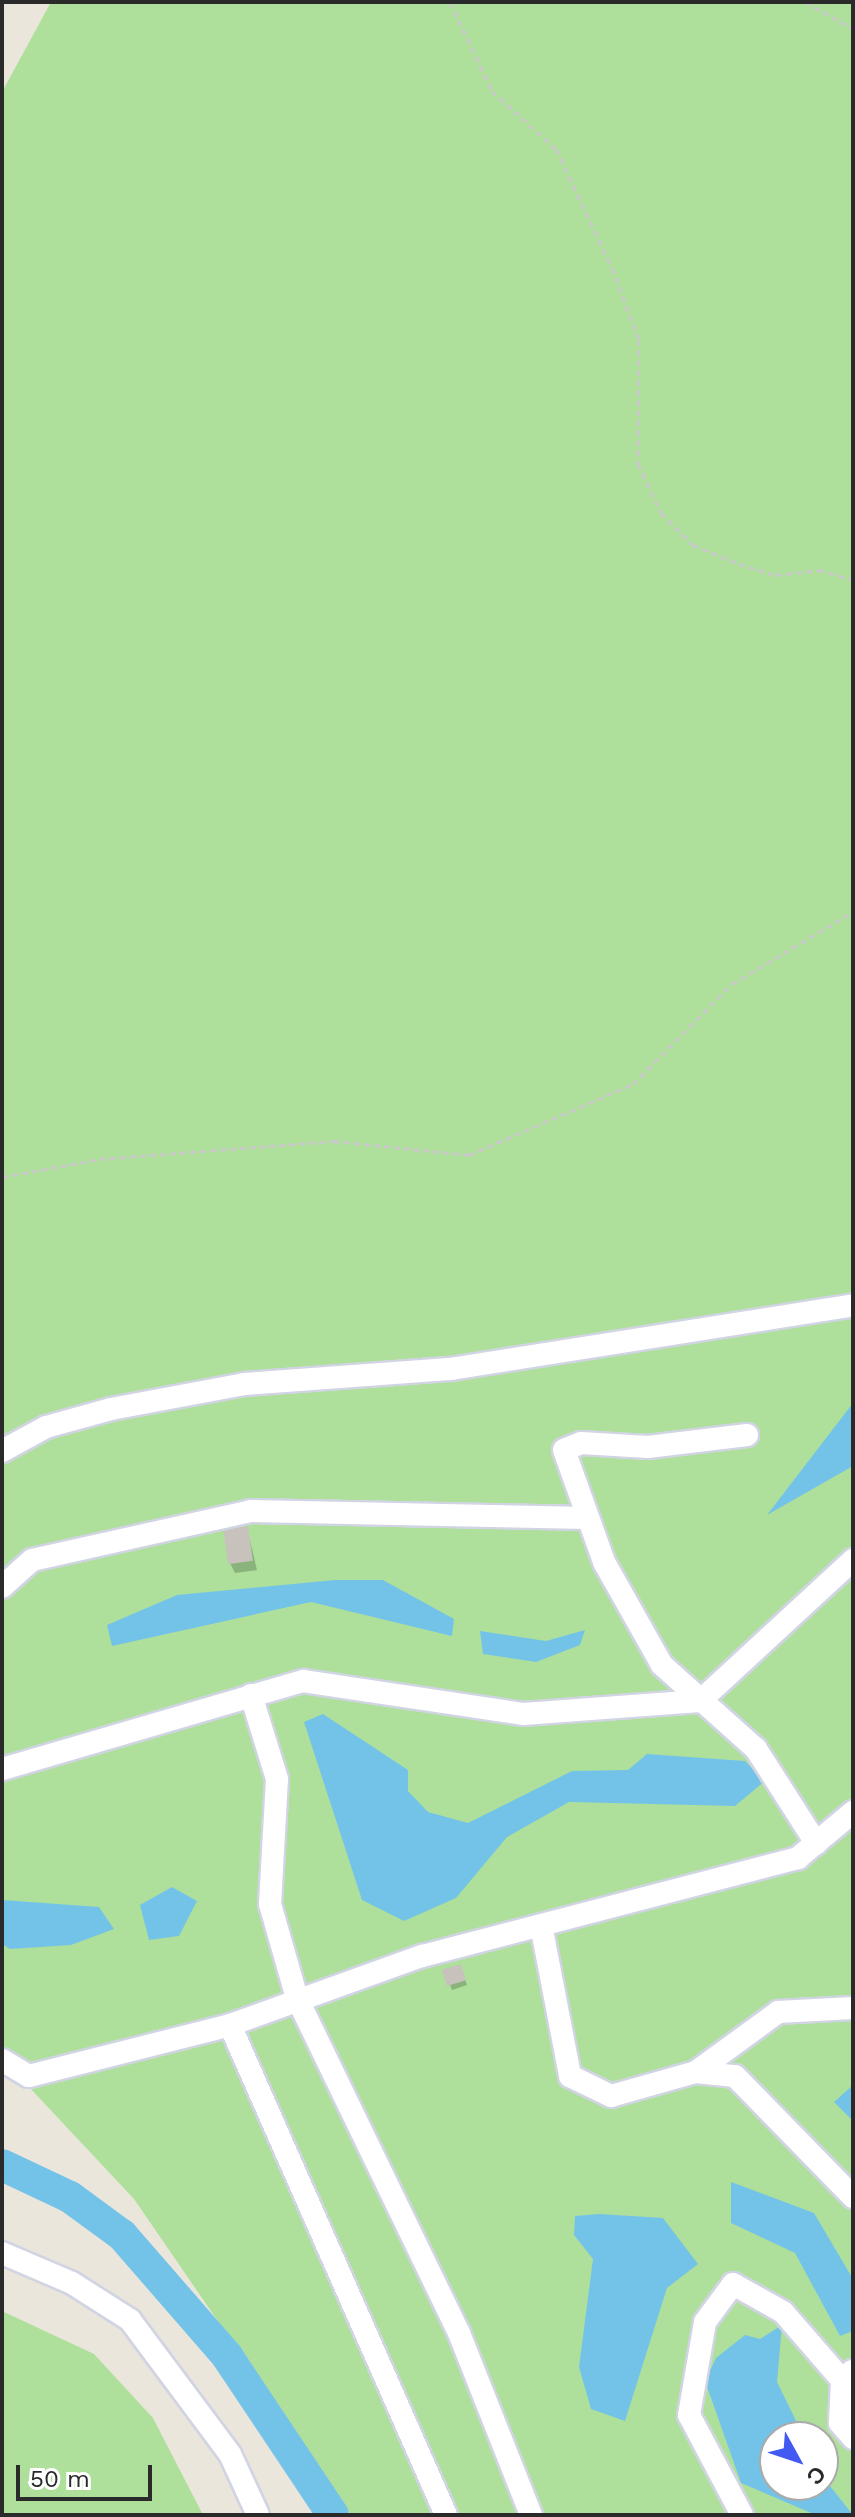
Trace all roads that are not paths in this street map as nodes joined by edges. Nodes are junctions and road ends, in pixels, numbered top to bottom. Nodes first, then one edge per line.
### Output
1 (853, 1305) edge
2 (747, 1435) dead end
3 (2, 1451) edge
4 (588, 1518) junction
5 (853, 1560) edge
6 (2, 1587) edge
7 (251, 1695) junction
8 (700, 1701) junction
9 (2, 1769) edge
10 (853, 1812) edge
11 (816, 1843) junction
12 (542, 1930) junction
13 (297, 1998) junction
14 (853, 2008) edge
15 (230, 2025) junction
16 (2, 2060) edge
17 (696, 2072) junction
18 (853, 2197) edge
19 (2, 2253) edge
20 (847, 2375) edge
21 (853, 2438) edge
22 (258, 2515) edge
23 (446, 2515) edge
24 (531, 2515) edge
25 (742, 2515) edge

1 - 3 street
2 - 4 street
4 - 6 street
4 - 8 street
5 - 8 street
7 - 8 street
7 - 9 street
7 - 13 street
8 - 11 street
10 - 11 street
11 - 12 street
12 - 13 street
12 - 17 street
13 - 15 street
13 - 24 street
14 - 17 street
15 - 16 street
15 - 23 street
17 - 18 street
19 - 22 street
20 - 21 street
20 - 25 street

